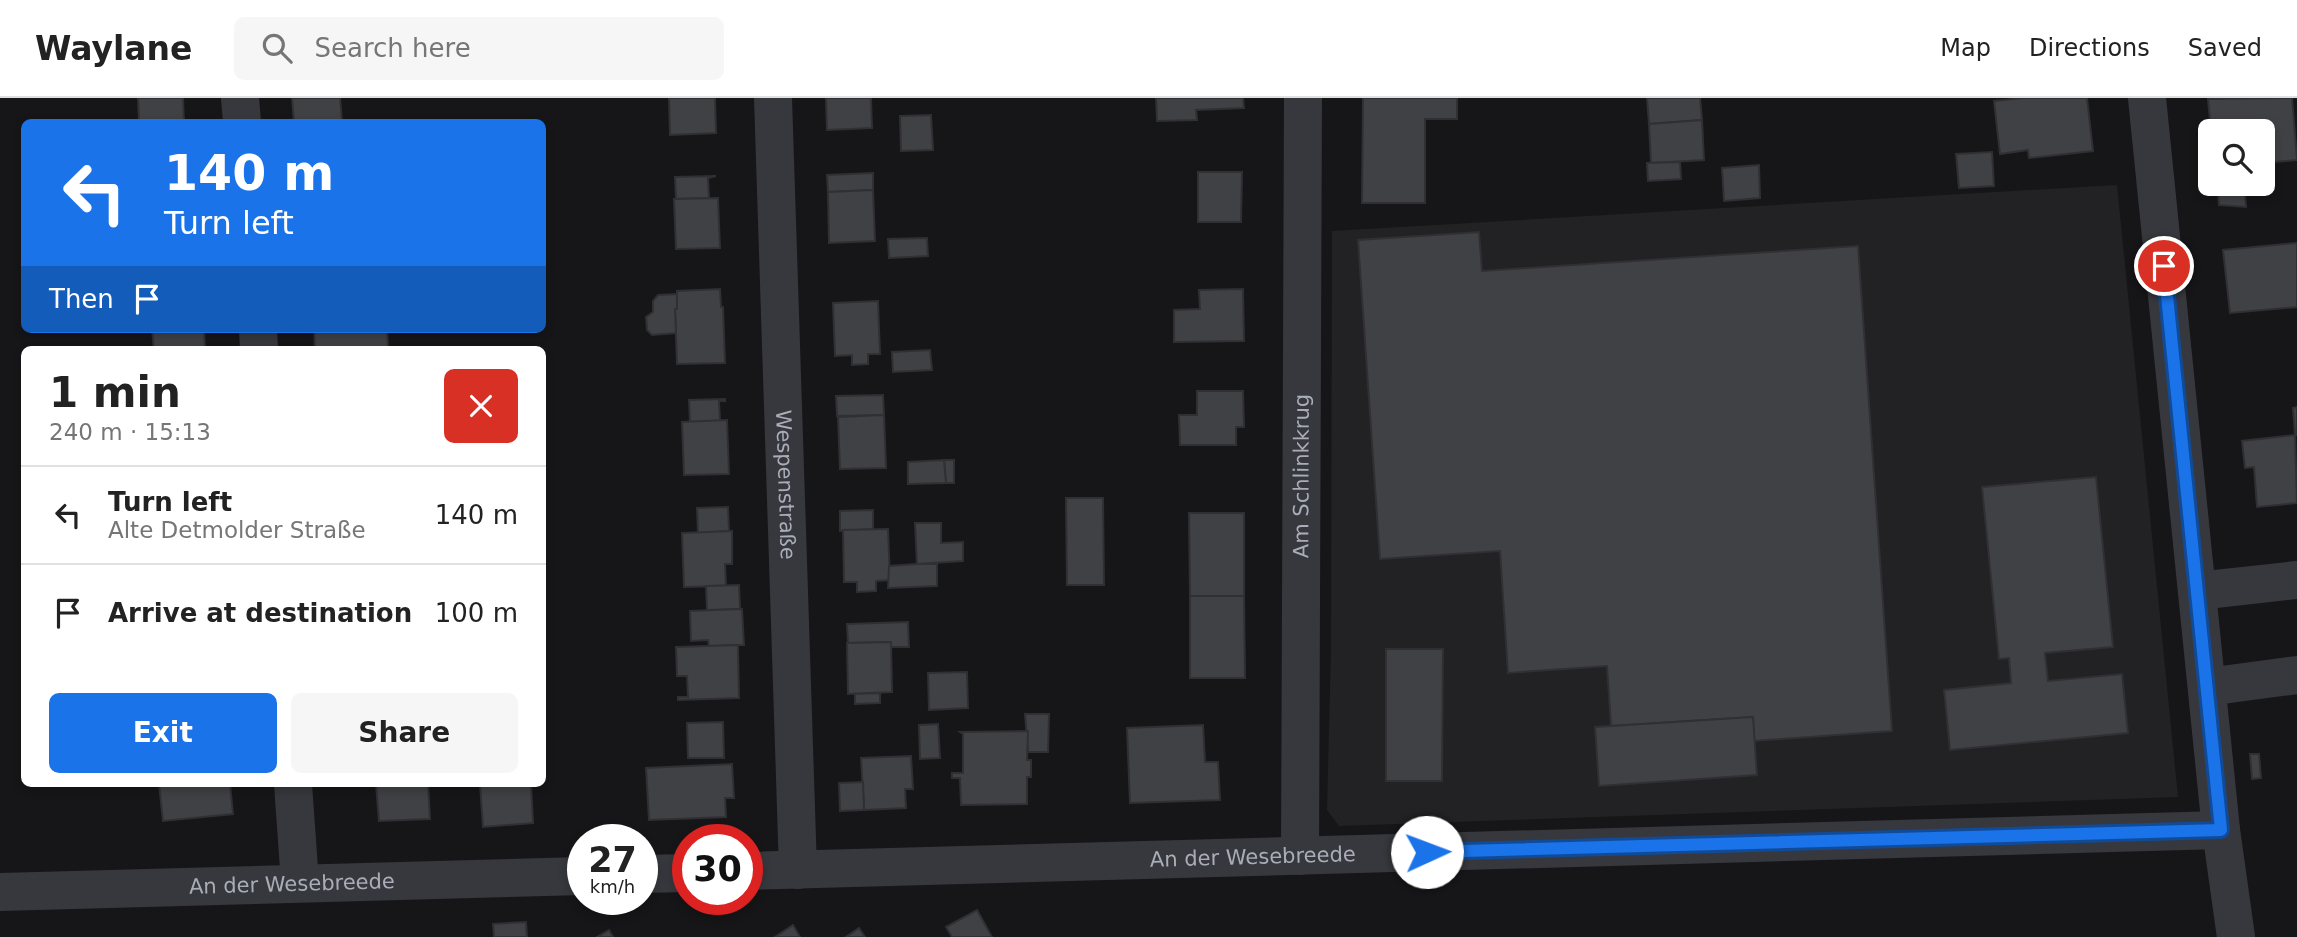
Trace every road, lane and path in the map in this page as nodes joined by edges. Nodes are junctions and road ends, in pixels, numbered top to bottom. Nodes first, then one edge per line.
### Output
1 (240, 98) edge
2 (773, 98) edge
3 (1303, 98) edge
4 (2147, 98) edge
5 (242, 119) edge
6 (2297, 580) edge
7 (2197, 591) junction
8 (2297, 675) edge
9 (2207, 687) junction
10 (293, 787) edge
11 (2221, 830) junction
12 (1300, 856) junction
13 (798, 870) junction
14 (763, 871) edge
15 (567, 876) edge
16 (300, 883) junction
17 (0, 892) edge
18 (2236, 937) edge

1 - 5 street
2 - 13 street, Wespenstraße
3 - 12 street, Am Schlinkkrug
4 - 7 street
6 - 7 street
7 - 9 street
8 - 9 street
9 - 11 street
10 - 16 street
11 - 12 street, An der Wesebreede
11 - 18 street
12 - 13 street, An der Wesebreede
13 - 14 street, An der Wesebreede
15 - 16 street, An der Wesebreede
16 - 17 street, An der Wesebreede

